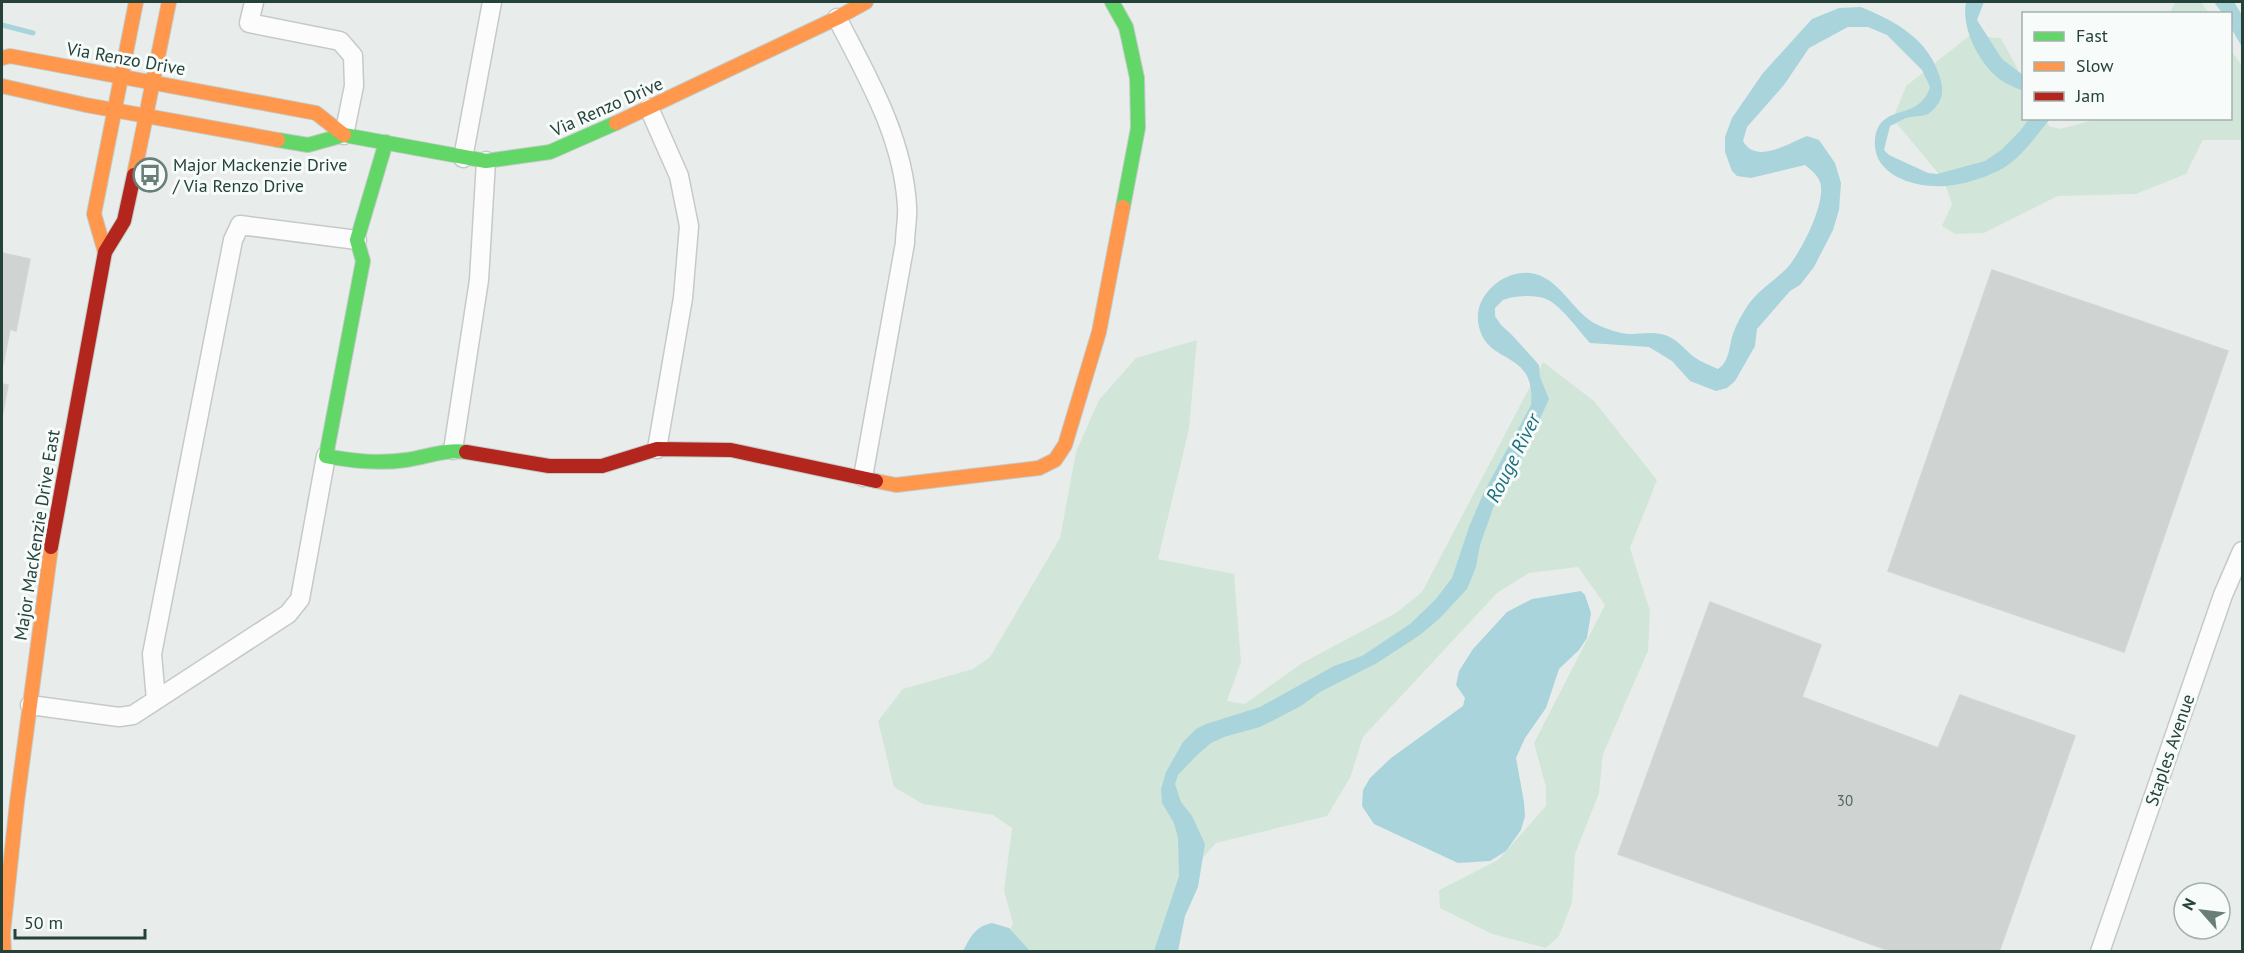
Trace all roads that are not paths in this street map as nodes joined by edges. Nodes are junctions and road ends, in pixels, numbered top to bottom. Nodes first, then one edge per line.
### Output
1 (136, 2) edge
2 (169, 2) edge
3 (254, 2) edge
4 (492, 2) edge
5 (866, 2) edge
6 (1112, 2) edge
7 (837, 18) junction
8 (2, 58) edge
9 (122, 77) junction
10 (153, 82) junction
11 (2, 86) edge
12 (650, 108) junction
13 (115, 110) junction
14 (146, 116) junction
15 (344, 135) junction
16 (386, 142) junction
17 (463, 158) junction
18 (486, 161) junction
19 (357, 240) junction
20 (105, 252) junction
21 (657, 449) junction
22 (453, 450) junction
23 (326, 456) junction
24 (863, 477) junction
25 (2242, 551) edge
26 (156, 700) junction
27 (30, 705) junction
28 (2, 935) edge
29 (4, 951) edge
30 (2100, 951) edge

1 - 9 street, Major MacKenzie Drive East
2 - 10 street, Major MacKenzie Drive East
3 - 15 street
4 - 17 street
5 - 7 street, Via Renzo Drive
6 - 24 street
7 - 12 street, Via Renzo Drive
7 - 24 street
8 - 9 street, Via Renzo Drive
9 - 10 street, Via Renzo Drive
9 - 13 street, Major MacKenzie Drive East
10 - 14 street, Major MacKenzie Drive East
10 - 15 street, Via Renzo Drive
11 - 13 street, Via Renzo Drive
12 - 18 street, Via Renzo Drive
12 - 21 street
13 - 14 street, Via Renzo Drive
13 - 20 street, Major MacKenzie Drive East
14 - 15 street, Via Renzo Drive
14 - 20 street, Major MacKenzie Drive East
15 - 16 street, Via Renzo Drive
16 - 17 street, Via Renzo Drive
16 - 19 street
17 - 18 street, Via Renzo Drive
18 - 22 street
19 - 23 street
19 - 26 street
20 - 27 street, Major MacKenzie Drive East
21 - 22 street
21 - 24 street
22 - 23 street
23 - 26 street
25 - 30 street, Staples Avenue
26 - 27 street
27 - 28 street, Major MacKenzie Drive East
28 - 29 street, Major MacKenzie Drive East

